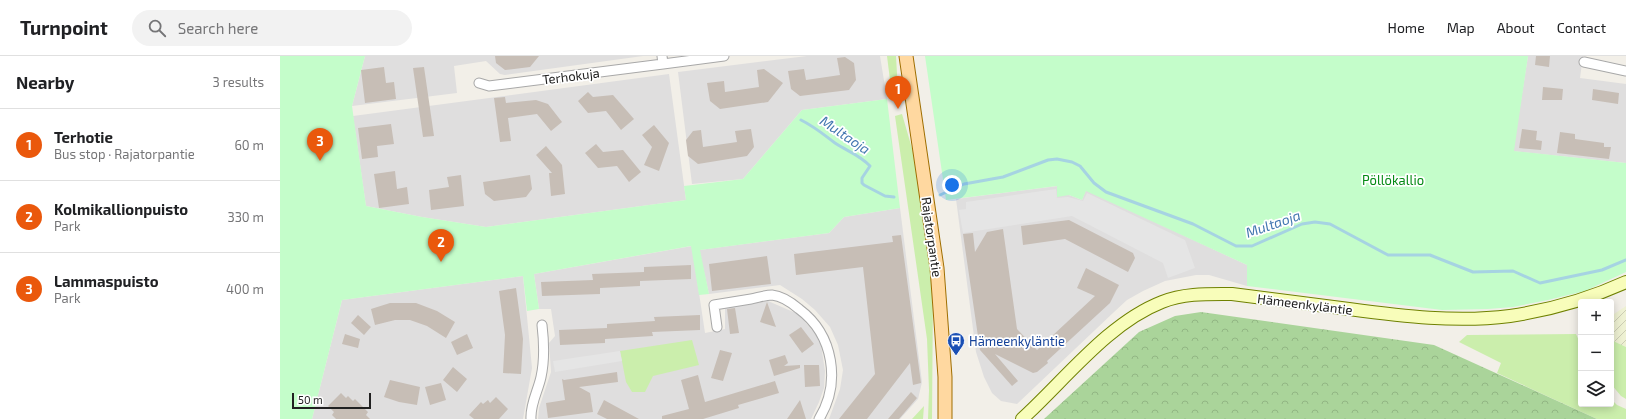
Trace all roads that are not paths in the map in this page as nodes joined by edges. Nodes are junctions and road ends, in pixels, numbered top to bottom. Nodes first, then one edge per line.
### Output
1 (724, 56) edge
2 (906, 56) edge
3 (663, 60) edge
4 (1584, 62) dead end
5 (1626, 71) edge
6 (478, 83) dead end
7 (1626, 282) edge
8 (542, 324) dead end
9 (717, 327) dead end
10 (531, 419) edge
11 (818, 419) edge
12 (945, 419) edge
13 (1022, 419) edge

1 - 3 street, Terhokuja
2 - 12 main road, Rajatorpantie
3 - 6 street, Terhokuja
4 - 5 street
7 - 13 street, Hämeenkyläntie
8 - 10 street
9 - 11 street

